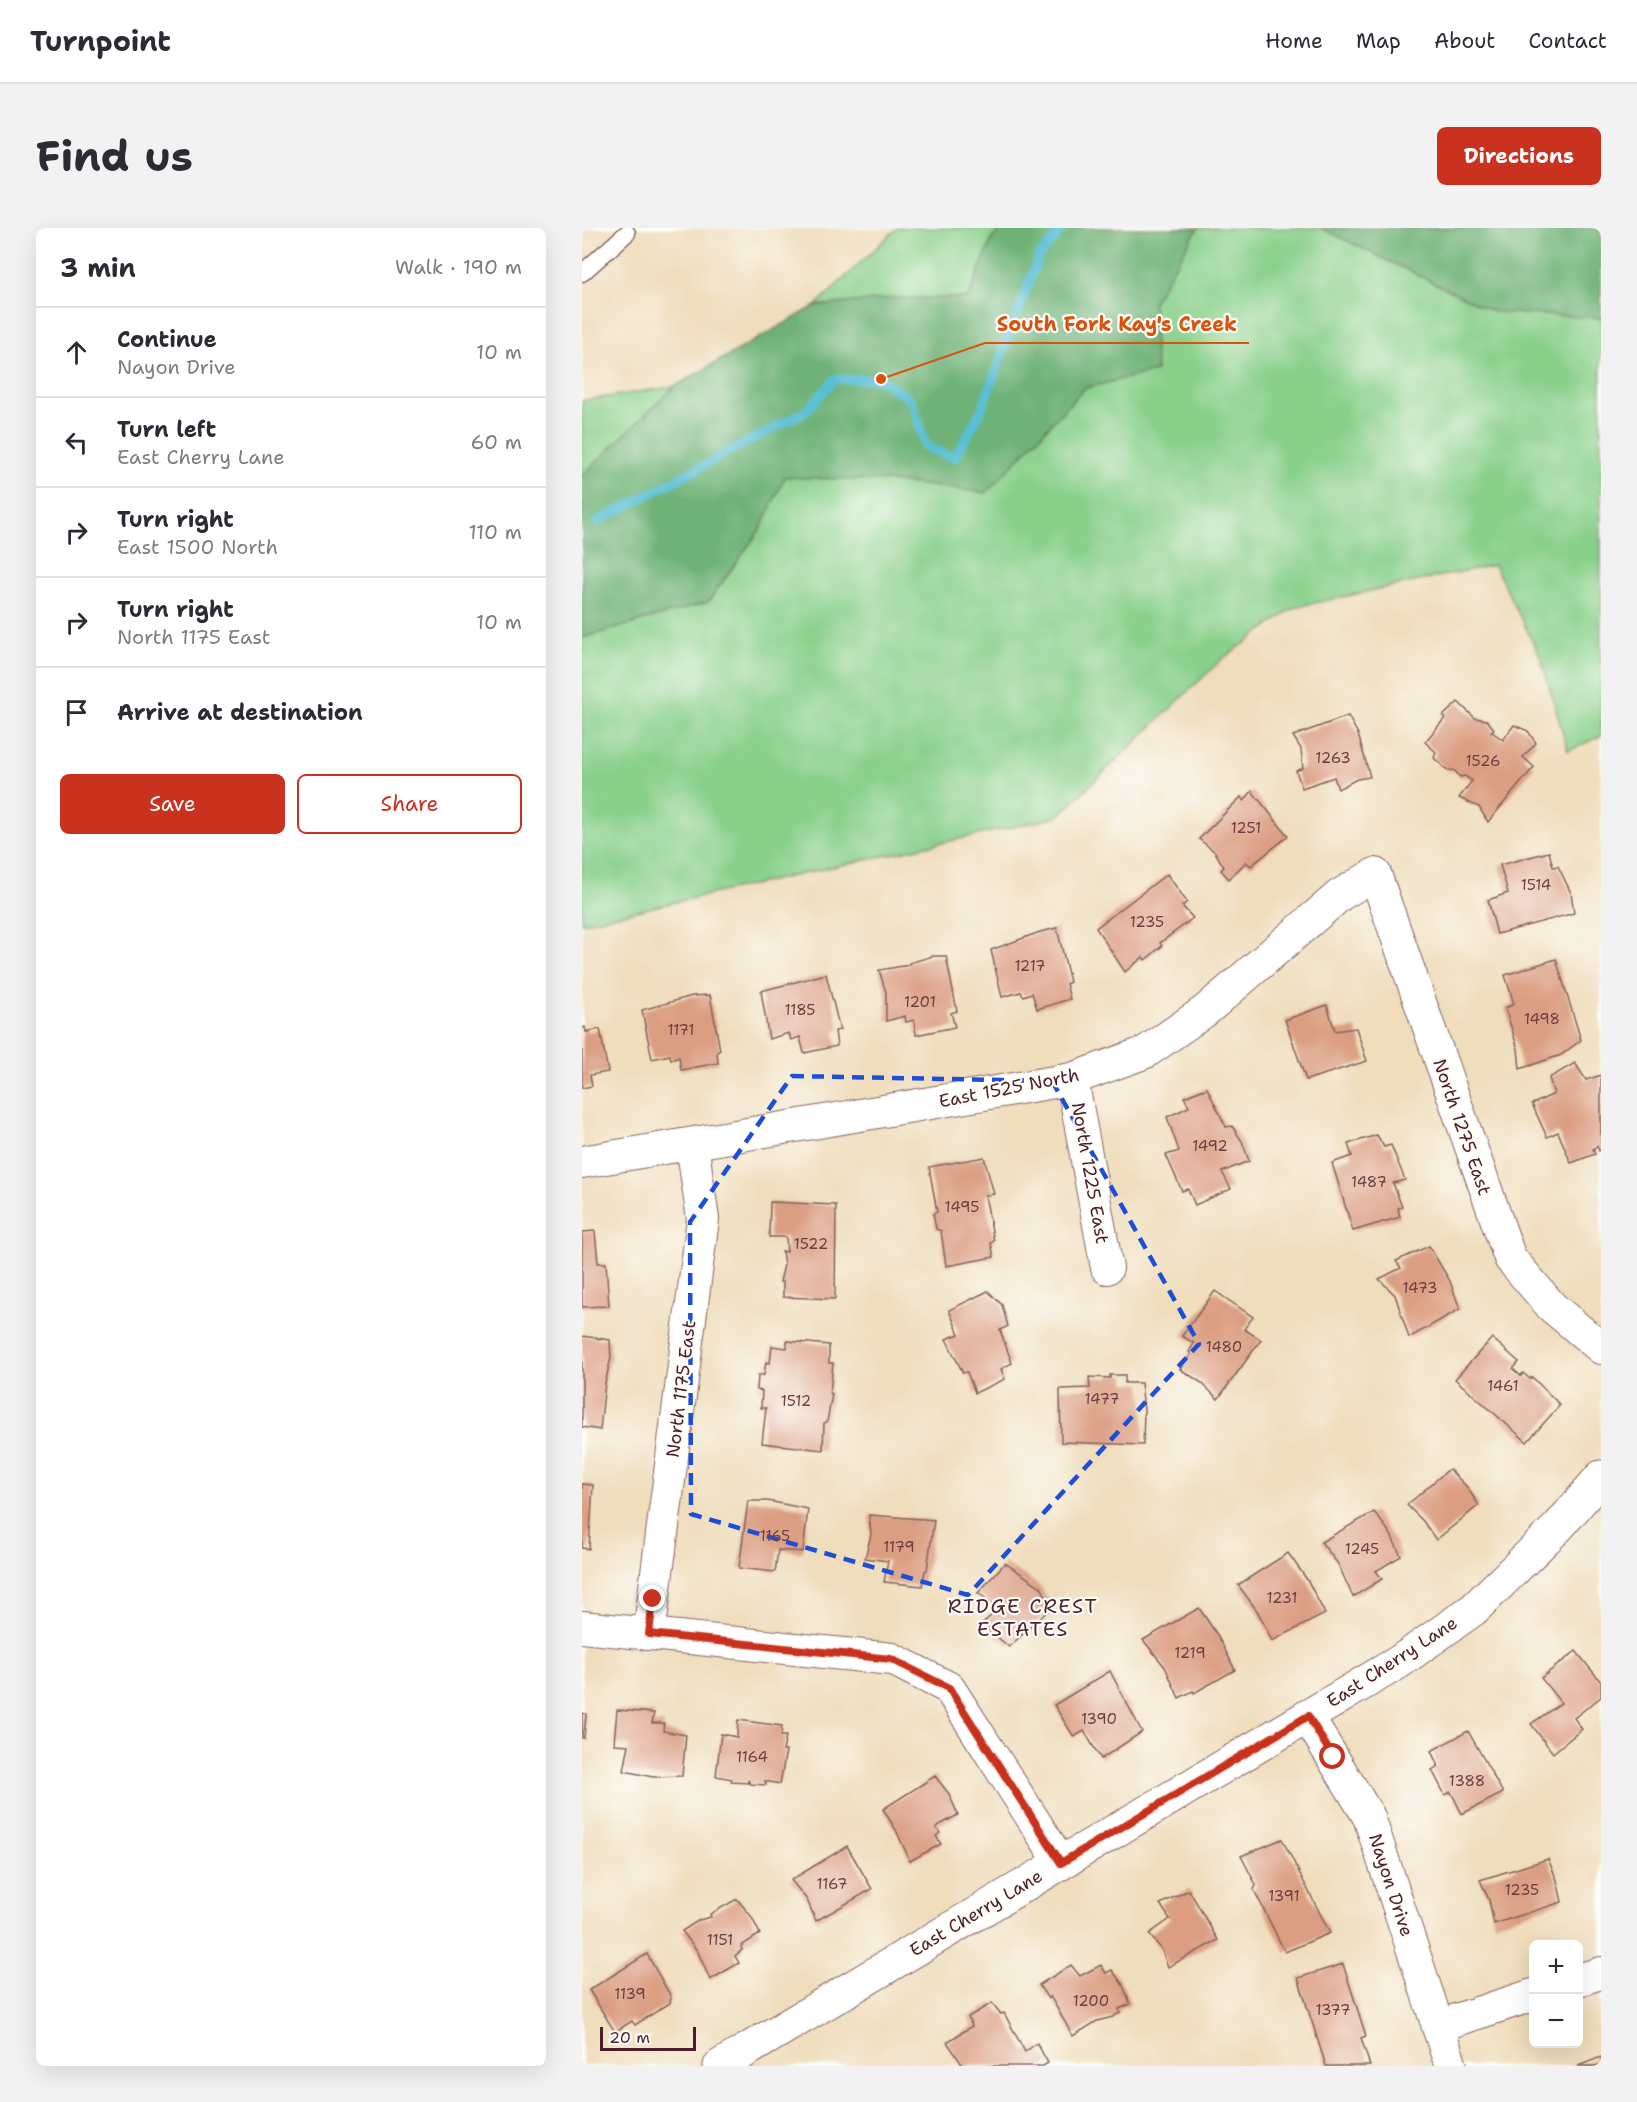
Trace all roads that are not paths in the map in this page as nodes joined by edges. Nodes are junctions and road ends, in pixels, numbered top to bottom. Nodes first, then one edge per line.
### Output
1 (627, 233) dead end
2 (582, 273) edge
3 (1375, 874) joint
4 (1072, 1079) junction
5 (692, 1144) junction
6 (582, 1162) edge
7 (1107, 1268) dead end
8 (1601, 1348) edge
9 (1601, 1478) edge
10 (582, 1627) edge
11 (649, 1634) junction
12 (1308, 1716) junction
13 (1061, 1863) junction
14 (1601, 1973) edge
15 (1583, 1978) edge
16 (1529, 1996) edge
17 (1438, 2026) junction
18 (720, 2066) edge
19 (1451, 2066) edge

1 - 2 lane
3 - 4 street, East 1525 North
3 - 8 street, North 1275 East
4 - 5 street, East 1525 North
4 - 7 street, North 1225 East
5 - 6 street, East 1525 North
5 - 11 street, North 1175 East
9 - 12 street, East Cherry Lane
10 - 11 street
11 - 13 street
12 - 13 street, East Cherry Lane
12 - 17 street, Nayon Drive
13 - 18 street, East Cherry Lane
14 - 15 street
16 - 17 street
17 - 19 street, Nayon Drive

